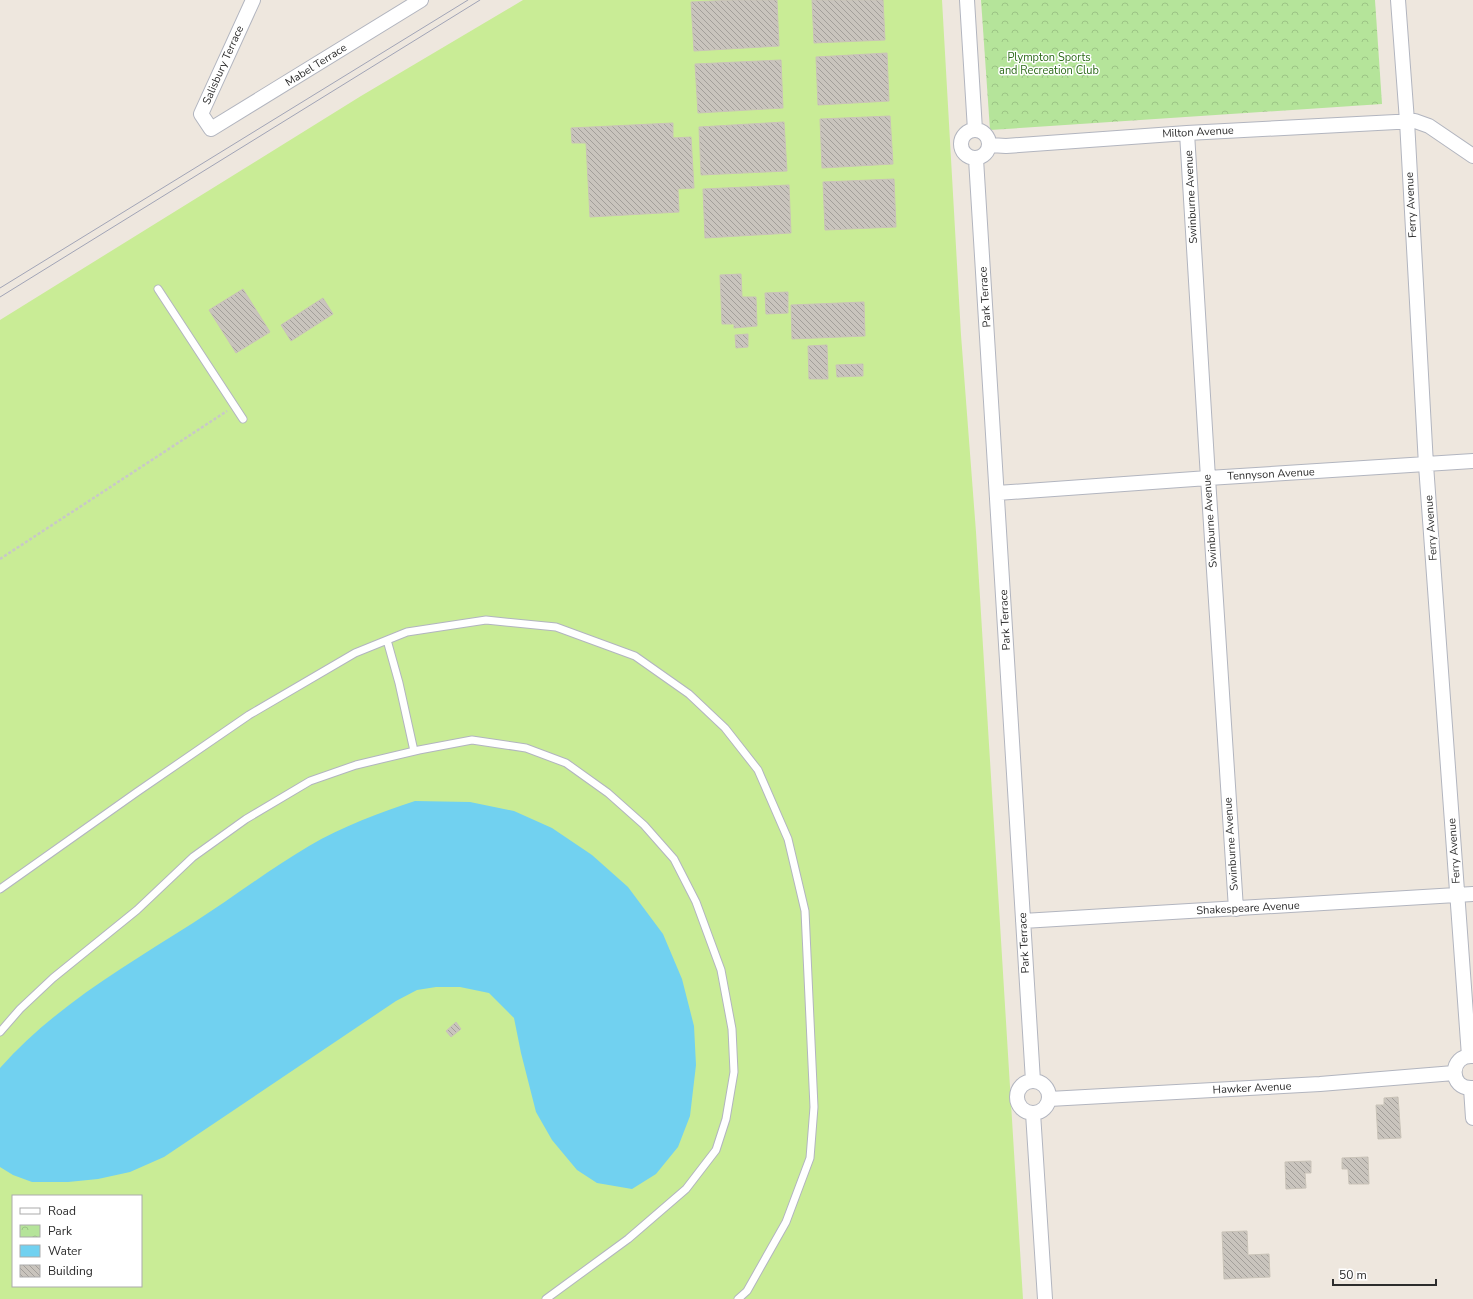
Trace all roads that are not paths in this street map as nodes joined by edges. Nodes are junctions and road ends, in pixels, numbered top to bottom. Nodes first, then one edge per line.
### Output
1 (252, 0) edge
2 (421, 0) edge
3 (967, 0) edge
4 (1398, 0) edge
5 (1407, 121) junction
6 (211, 130) joint
7 (975, 130) junction
8 (1187, 133) junction
9 (990, 144) junction
10 (1473, 156) edge
11 (976, 159) junction
12 (158, 289) dead end
13 (243, 418) dead end
14 (1473, 461) edge
15 (1426, 465) junction
16 (1208, 478) junction
17 (997, 493) junction
18 (388, 640) junction
19 (414, 751) junction
20 (0, 889) edge
21 (1473, 894) edge
22 (1457, 896) junction
23 (1236, 909) junction
24 (1023, 921) junction
25 (0, 1032) edge
26 (1471, 1056) edge
27 (1454, 1073) junction
28 (1033, 1081) junction
29 (1472, 1088) edge
30 (1049, 1099) junction
31 (1033, 1113) junction
32 (1473, 1118) edge
33 (546, 1299) edge
34 (738, 1299) edge
35 (1045, 1299) edge

1 - 6 street, Salisbury Terrace
2 - 6 street, Mabel Terrace
3 - 7 street
4 - 5 street, Ferry Avenue
5 - 8 street, Milton Avenue
5 - 10 street, Milton Avenue
5 - 15 street, Ferry Avenue
7 - 9 street
7 - 11 street
8 - 9 street, Milton Avenue
8 - 16 street, Swinburne Avenue
9 - 11 street
11 - 17 street, Park Terrace
12 - 13 lane
14 - 15 street, Tennyson Avenue
15 - 16 street, Tennyson Avenue
15 - 22 street, Ferry Avenue
16 - 17 street, Tennyson Avenue
16 - 23 street, Swinburne Avenue
17 - 24 street, Park Terrace
18 - 19 lane
18 - 20 lane
18 - 34 lane
19 - 25 lane
19 - 33 lane
21 - 22 street, Shakespeare Avenue
22 - 23 street, Shakespeare Avenue
22 - 26 street, Ferry Avenue
23 - 24 street, Shakespeare Avenue
24 - 28 street, Park Terrace
26 - 27 street
27 - 29 street
27 - 30 street, Hawker Avenue
28 - 30 street
28 - 31 street
29 - 32 street
30 - 31 street
31 - 35 street

